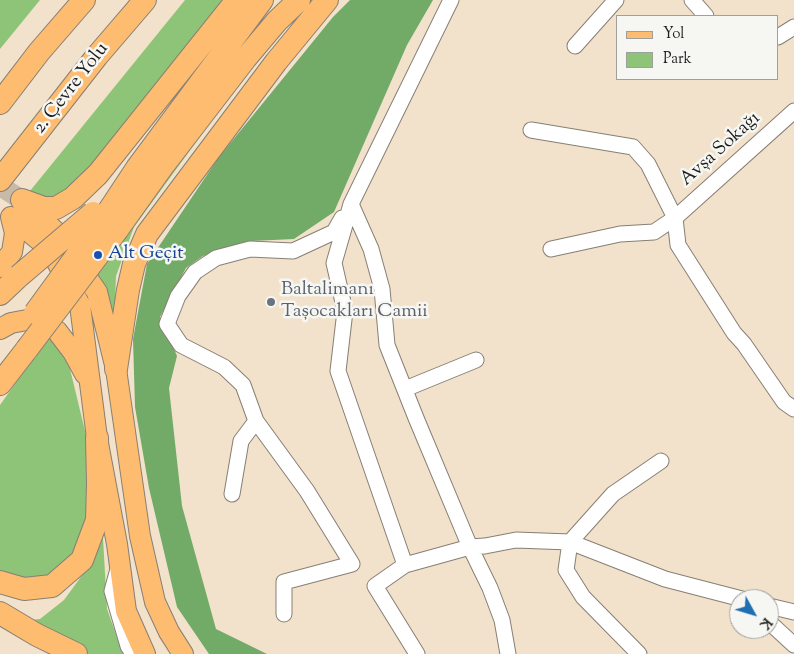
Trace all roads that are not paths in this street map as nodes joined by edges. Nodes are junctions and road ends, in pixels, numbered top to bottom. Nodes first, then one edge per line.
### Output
1 (80, 0) edge
2 (84, 0) edge
3 (145, 0) edge
4 (151, 0) edge
5 (237, 0) edge
6 (262, 0) edge
7 (298, 0) edge
8 (327, 0) edge
9 (451, 0) edge
10 (616, 0) edge
11 (692, 0) edge
12 (705, 15) edge
13 (794, 27) edge
14 (779, 35) edge
15 (575, 46) dead end
16 (39, 52) junction
17 (97, 56) junction
18 (0, 103) edge
19 (794, 111) edge
20 (531, 130) dead end
21 (0, 180) edge
22 (351, 204) junction
23 (17, 208) junction
24 (675, 218) junction
25 (104, 222) junction
26 (551, 249) dead end
27 (10, 271) edge
28 (0, 294) edge
29 (14, 339) edge
30 (476, 360) dead end
31 (0, 361) edge
32 (116, 369) junction
33 (90, 383) junction
34 (0, 384) edge
35 (405, 389) junction
36 (794, 409) edge
37 (256, 421) junction
38 (97, 438) junction
39 (661, 461) dead end
40 (232, 494) dead end
41 (570, 542) junction
42 (470, 547) junction
43 (120, 565) junction
44 (405, 565) junction
45 (0, 582) edge
46 (729, 596) edge
47 (779, 608) edge
48 (794, 612) edge
49 (0, 613) edge
50 (284, 614) dead end
51 (779, 631) edge
52 (794, 645) edge
53 (76, 654) edge
54 (133, 654) edge
55 (145, 654) edge
56 (182, 654) edge
57 (417, 654) edge
58 (508, 654) edge
59 (639, 654) edge

1 - 16 highway
2 - 16 highway
3 - 17 highway, 2. Çevre Yolu
4 - 17 highway
5 - 23 highway
6 - 25 highway
7 - 25 highway
8 - 32 highway
9 - 22 street
10 - 15 street
11 - 12 street
13 - 14 street
16 - 18 highway
17 - 21 highway, 2. Çevre Yolu
19 - 24 street, Avşa Sokağı
20 - 24 street
22 - 35 street
22 - 37 street
22 - 44 street
23 - 27 main road
23 - 32 main road
23 - 33 main road
24 - 26 street, Avşa Sokağı
24 - 36 street
25 - 27 highway, bridge
25 - 29 highway, bridge
27 - 28 highway
29 - 31 highway
29 - 33 main road
29 - 34 highway
30 - 35 street
32 - 56 main road
33 - 38 main road
35 - 42 street
37 - 40 street
37 - 50 street
38 - 43 main road
38 - 45 highway
39 - 41 street
41 - 42 street
41 - 46 street
41 - 59 street
42 - 44 street
42 - 58 street
43 - 54 street
43 - 55 main road
44 - 57 street
47 - 48 street
49 - 53 highway
51 - 52 street

